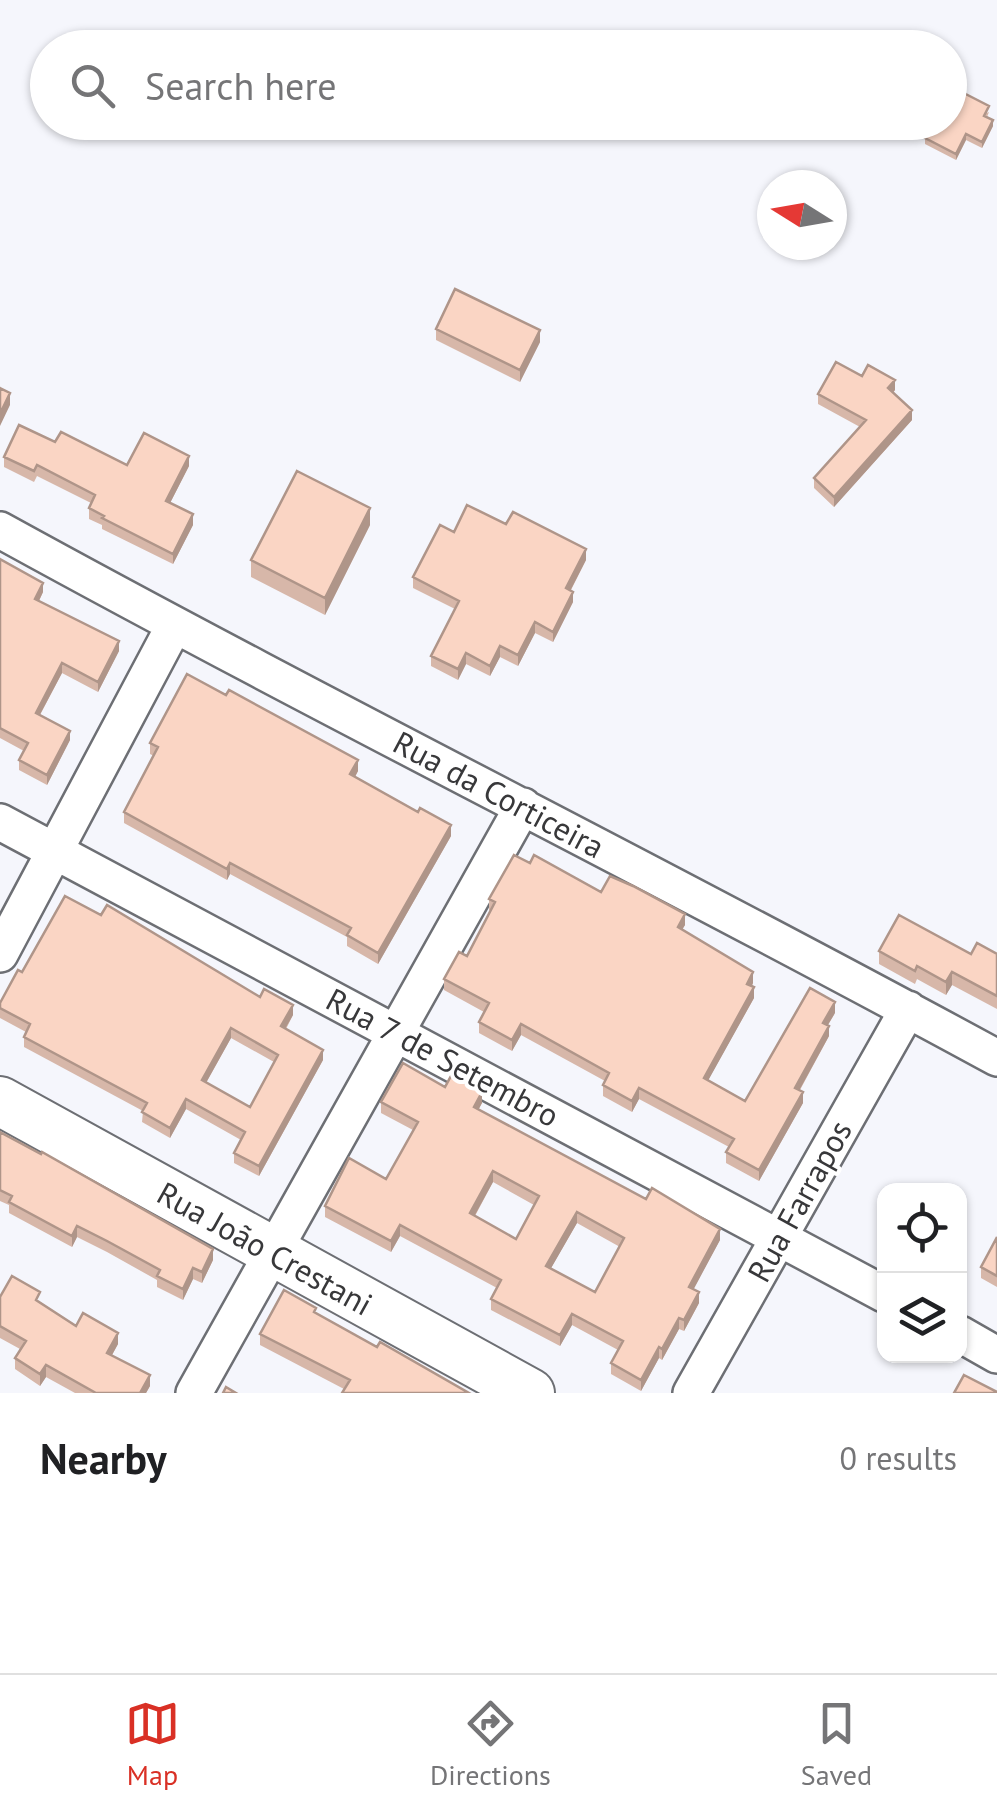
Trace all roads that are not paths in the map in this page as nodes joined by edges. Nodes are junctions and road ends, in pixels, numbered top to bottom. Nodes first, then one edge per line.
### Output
1 (0, 530) edge
2 (174, 626) junction
3 (523, 806) junction
4 (0, 822) edge
5 (56, 850) junction
6 (0, 954) edge
7 (908, 1009) junction
8 (395, 1031) junction
9 (997, 1058) edge
10 (0, 1101) edge
11 (779, 1237) junction
12 (272, 1253) junction
13 (877, 1290) edge
14 (967, 1338) edge
15 (997, 1354) edge
16 (194, 1393) edge
17 (530, 1393) edge
18 (690, 1393) edge

1 - 2 street, Rua da Corticeira
2 - 3 street, Rua da Corticeira
2 - 5 street
3 - 7 street, Rua da Corticeira
3 - 8 street
4 - 5 street, Rua 7 de Setembro
5 - 6 street
5 - 8 street, Rua 7 de Setembro
7 - 9 street, Rua da Corticeira
7 - 11 street, Rua Farrapos
8 - 11 street, Rua 7 de Setembro
8 - 12 street
10 - 12 street, Rua João Crestani
11 - 13 street, Rua 7 de Setembro
11 - 18 street, Rua Farrapos
12 - 16 street
12 - 17 street, Rua João Crestani
14 - 15 street

